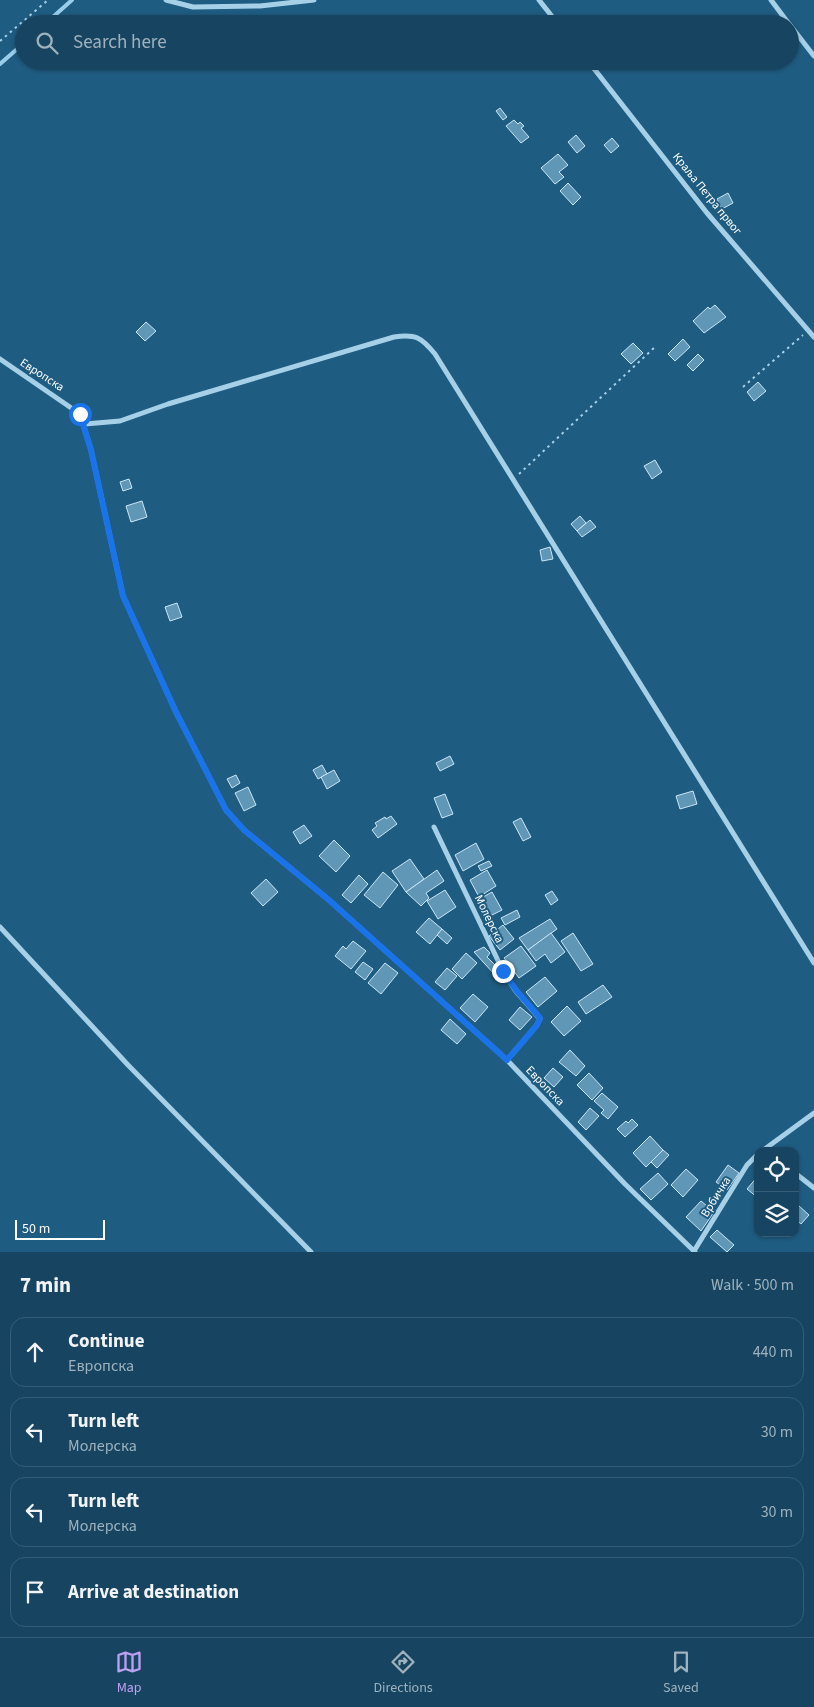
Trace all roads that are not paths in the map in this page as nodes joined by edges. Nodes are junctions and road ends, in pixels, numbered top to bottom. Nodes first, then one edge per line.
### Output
1 (166, 0) edge
2 (314, 0) edge
3 (539, 0) edge
4 (771, 0) edge
5 (551, 15) edge
6 (783, 15) edge
7 (799, 36) edge
8 (813, 55) edge
9 (595, 70) edge
10 (814, 337) edge
11 (0, 359) edge
12 (84, 424) junction
13 (434, 827) dead end
14 (0, 927) edge
15 (814, 963) edge
16 (507, 1060) junction
17 (814, 1112) edge
18 (769, 1147) edge
19 (754, 1158) edge
20 (799, 1176) edge
21 (814, 1188) edge
22 (311, 1252) edge
23 (694, 1252) edge

1 - 2 street
3 - 5 street
4 - 6 street
7 - 8 street
9 - 10 street, Краља Петра првог
11 - 12 street, Европска
12 - 15 street
12 - 16 street, Европска
13 - 16 street, Молерска
14 - 22 street
16 - 23 street, Европска
17 - 18 street
19 - 23 street, Врбичка
20 - 21 street

